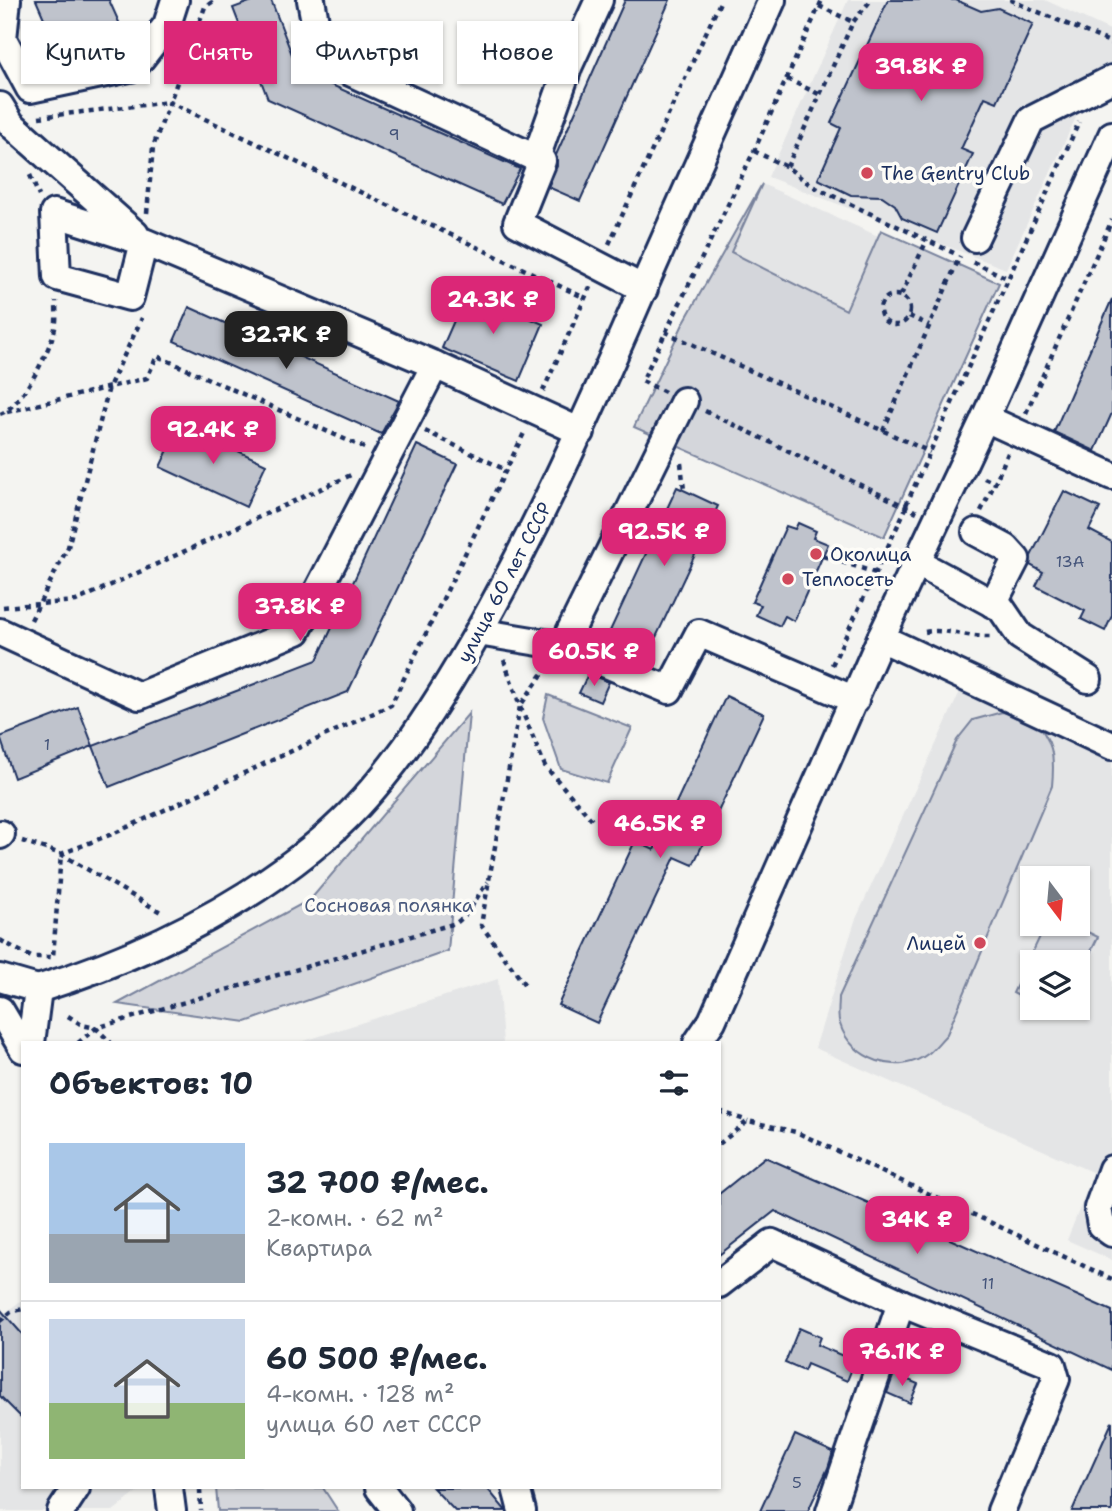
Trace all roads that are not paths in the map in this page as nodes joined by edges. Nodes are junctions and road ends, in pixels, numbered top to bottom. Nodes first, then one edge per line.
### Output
1 (7, 0) edge
2 (175, 0) edge
3 (311, 0) edge
4 (599, 0) edge
5 (772, 0) edge
6 (1103, 84) edge
7 (4, 113) edge
8 (1112, 135) edge
9 (537, 158) junction
10 (968, 247) road end
11 (644, 289) junction
12 (435, 365) junction
13 (684, 401) road end
14 (985, 418) junction
15 (581, 432) junction
16 (1111, 474) edge
17 (939, 513) junction
18 (976, 532) dead end
19 (1024, 547) dead end
20 (916, 562) junction
21 (993, 604) junction
22 (0, 632) edge
23 (486, 633) junction
24 (888, 641) junction
25 (563, 646) junction
26 (1087, 679) dead end
27 (855, 700) junction
28 (1112, 746) edge
29 (0, 978) edge
30 (38, 989) junction
31 (0, 1010) edge
32 (31, 1041) edge
33 (697, 1041) edge
34 (21, 1046) edge
35 (1112, 1170) edge
36 (1112, 1233) edge
37 (721, 1282) edge
38 (901, 1303) junction
39 (75, 1489) edge
40 (380, 1489) edge
41 (516, 1489) edge
42 (61, 1511) edge
43 (397, 1511) edge
44 (522, 1511) edge
45 (831, 1511) edge
46 (1001, 1511) edge

1 - 2 street
3 - 9 street
4 - 9 street
5 - 11 street, улица 60 лет СССР
6 - 10 street
7 - 12 street
8 - 14 street
9 - 11 street
11 - 15 street, улица 60 лет СССР
12 - 15 street
12 - 22 street
13 - 25 street
14 - 16 street
14 - 17 street
15 - 23 street, улица 60 лет СССР
17 - 19 street
17 - 20 street
18 - 21 street
20 - 21 street
20 - 24 street
21 - 26 street
23 - 25 street
23 - 30 street, улица 60 лет СССР
24 - 27 street
24 - 28 street
25 - 27 street
27 - 33 street
29 - 30 street
30 - 32 street
31 - 34 street
35 - 36 street
37 - 38 street
38 - 45 street
38 - 46 street
39 - 42 street
40 - 43 street
41 - 44 street

